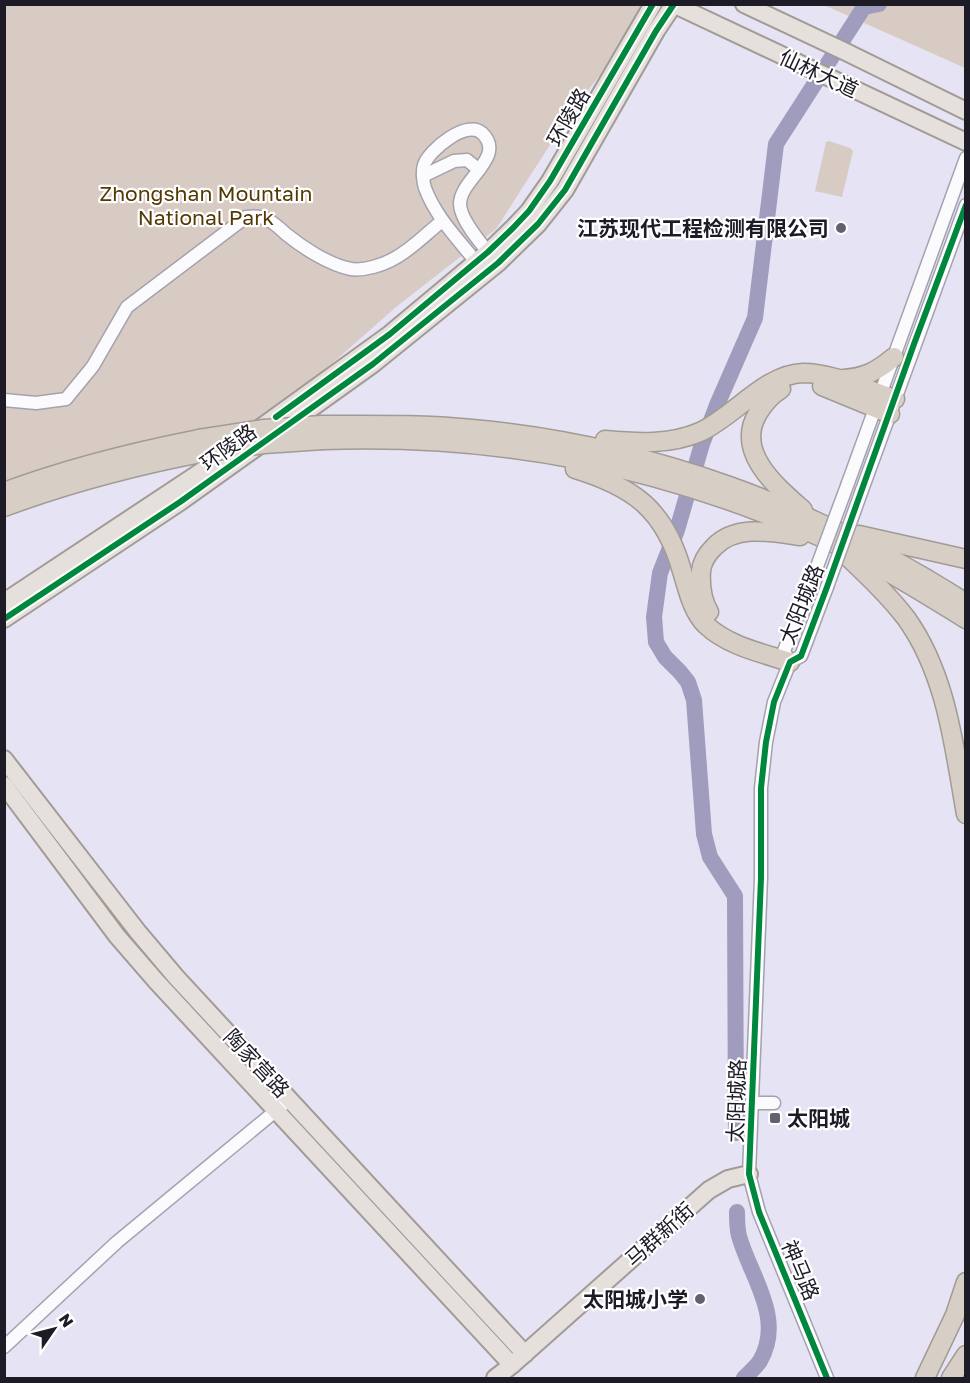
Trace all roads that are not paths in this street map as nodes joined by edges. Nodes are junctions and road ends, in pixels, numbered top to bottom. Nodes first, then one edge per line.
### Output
1 (653, 4) edge
2 (744, 4) edge
3 (674, 5) edge
4 (966, 111) edge
5 (966, 142) edge
6 (966, 158) edge
7 (479, 170) junction
8 (423, 176) junction
9 (966, 205) edge
10 (442, 221) junction
11 (487, 263) junction
12 (894, 357) junction
13 (838, 379) junction
14 (4, 400) edge
15 (885, 404) junction
16 (472, 429) junction
17 (322, 433) junction
18 (420, 439) junction
19 (200, 446) junction
20 (682, 477) junction
21 (701, 483) junction
22 (4, 492) edge
23 (4, 507) edge
24 (816, 521) junction
25 (832, 538) junction
26 (966, 559) edge
27 (4, 602) edge
28 (966, 603) edge
29 (4, 619) edge
30 (966, 619) edge
31 (792, 656) junction
32 (4, 759) edge
33 (4, 785) edge
34 (966, 814) edge
35 (753, 1103) junction
36 (774, 1103) dead end
37 (284, 1104) junction
38 (749, 1174) junction
39 (966, 1282) edge
40 (966, 1317) edge
41 (4, 1347) edge
42 (525, 1354) junction
43 (966, 1355) edge
44 (512, 1365) junction
45 (495, 1378) edge
46 (827, 1378) edge
47 (928, 1378) edge
48 (951, 1378) edge

1 - 11 main road, 环陵路
2 - 4 main road, 仙林大道
3 - 5 main road, 仙林大道
3 - 11 main road, 环陵路
6 - 12 street, 太阳城路
7 - 8 street
7 - 8 street
7 - 11 street
8 - 10 street
9 - 15 street, 太阳城路
10 - 11 street
10 - 14 street
11 - 27 main road, 环陵路
11 - 29 main road, 环陵路
12 - 13 highway
12 - 15 street, 太阳城路
13 - 15 highway
13 - 16 highway
15 - 24 highway
15 - 31 street, 太阳城路, bridge
15 - 31 street, 太阳城路, bridge
16 - 17 highway
16 - 20 highway
17 - 18 highway
17 - 19 highway, bridge
18 - 20 highway
18 - 31 highway
19 - 22 highway
19 - 23 highway
20 - 21 highway
21 - 24 highway
21 - 25 highway
24 - 25 highway
25 - 26 highway
25 - 28 highway
25 - 30 highway
25 - 31 highway
25 - 34 highway
31 - 35 street, 太阳城路
32 - 37 main road, 陶家营路
33 - 37 main road, 陶家营路
35 - 36 street
35 - 38 street, 太阳城路
37 - 41 street
37 - 42 main road, 陶家营路
37 - 44 main road, 陶家营路
38 - 42 main road, 马群新街
38 - 46 street, 神马路
39 - 47 highway
40 - 47 highway
42 - 44 main road, 马群新街
43 - 48 highway
44 - 45 main road, 马群新街

